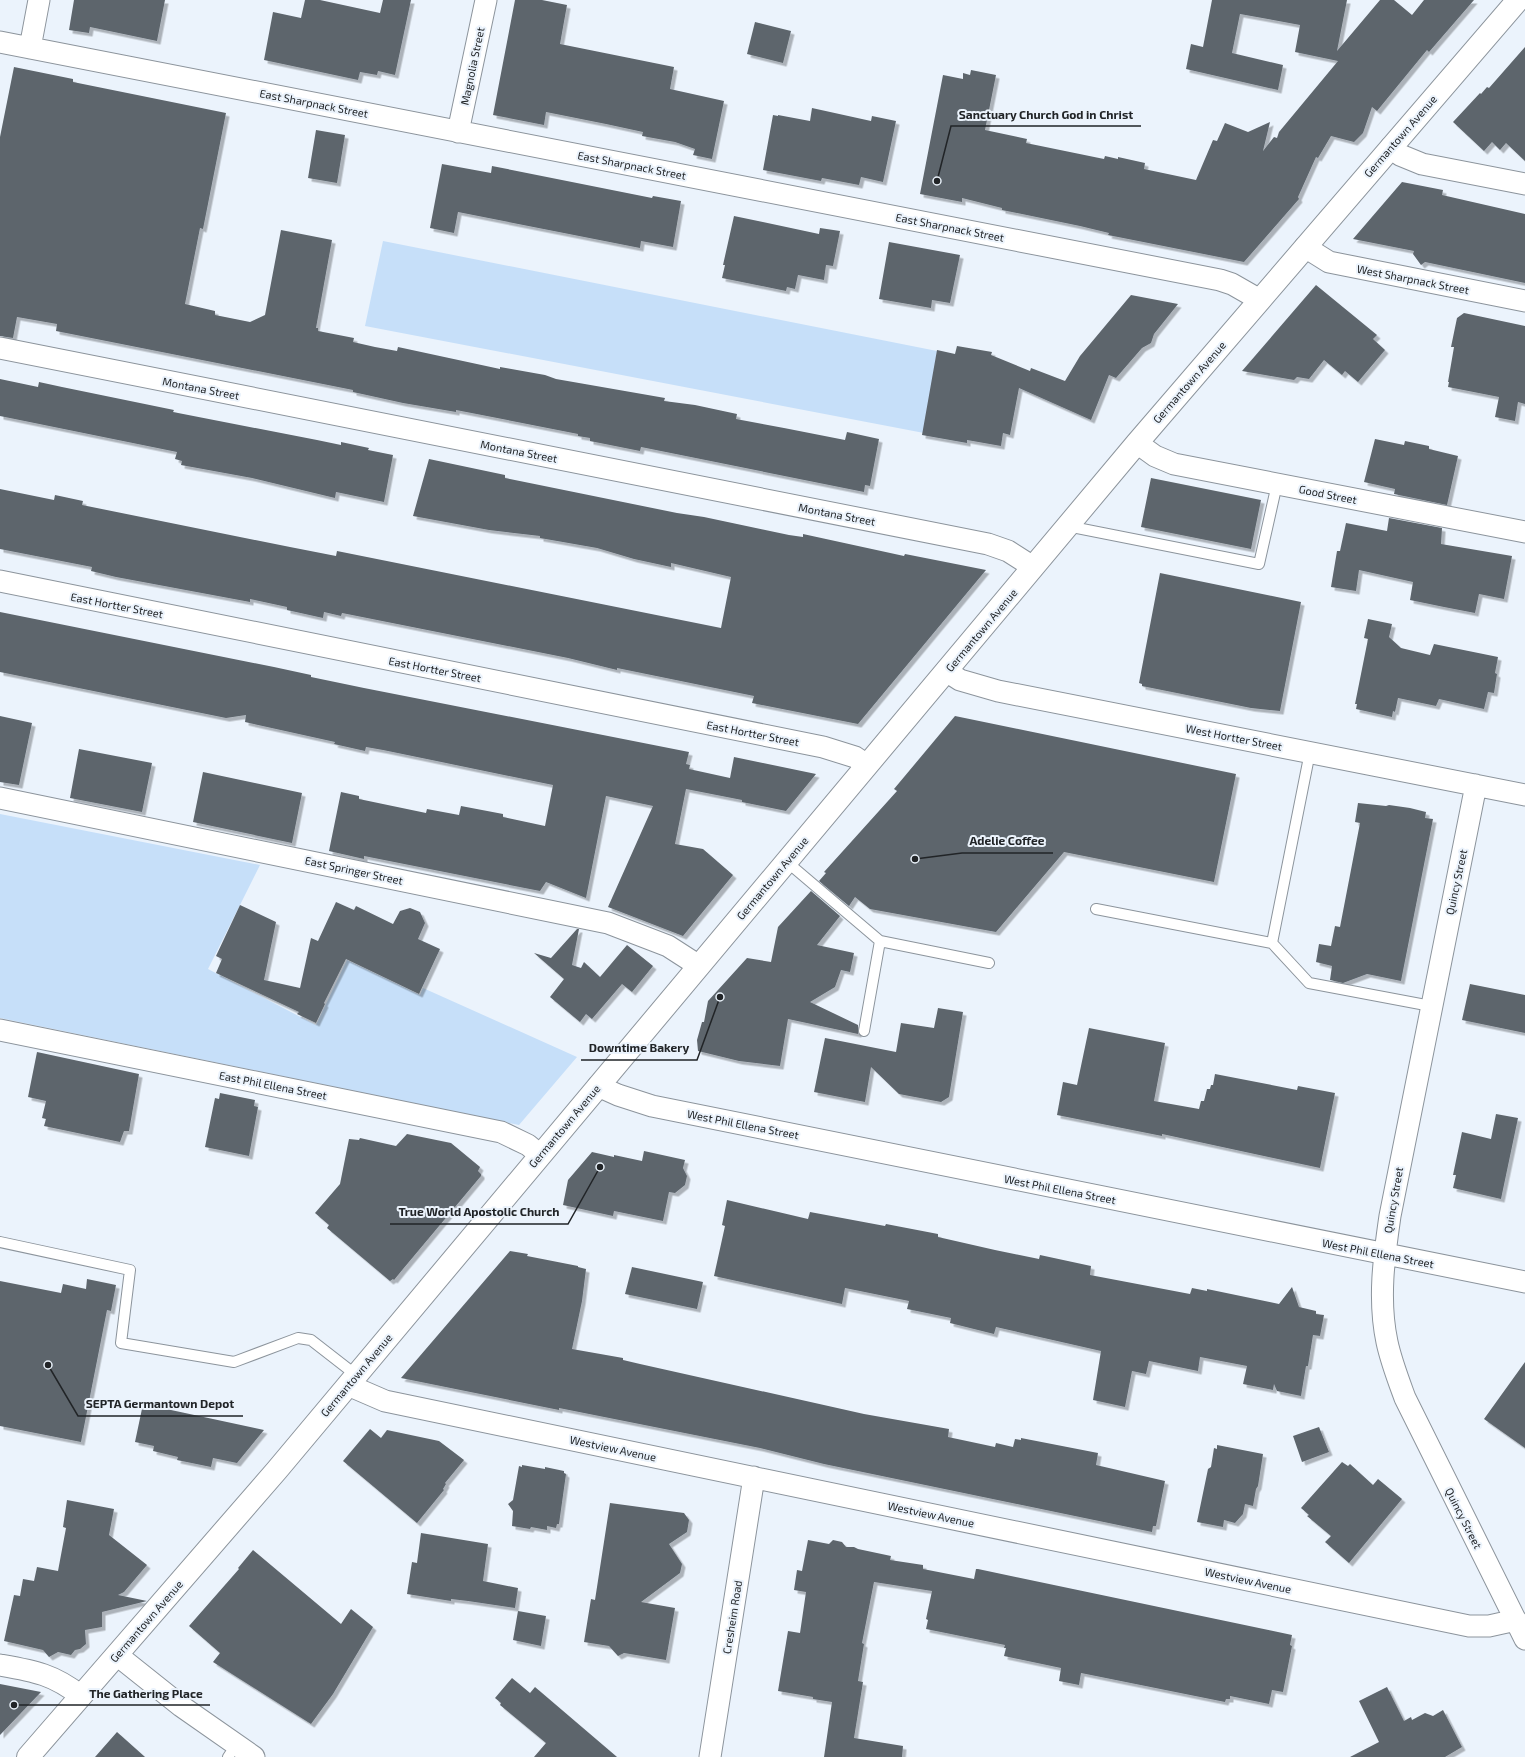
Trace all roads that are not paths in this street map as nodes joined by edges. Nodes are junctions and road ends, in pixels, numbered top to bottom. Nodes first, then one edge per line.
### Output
1 (39, 0) edge
2 (486, 0) edge
3 (1518, 0) edge
4 (0, 42) edge
5 (30, 48) junction
6 (458, 132) junction
7 (1391, 148) junction
8 (1525, 184) edge
9 (1305, 247) junction
10 (1260, 300) junction
11 (1525, 301) edge
12 (0, 348) edge
13 (1137, 443) junction
14 (1278, 484) junction
15 (1067, 526) junction
16 (1525, 532) edge
17 (1033, 567) junction
18 (0, 581) edge
19 (946, 671) junction
20 (1310, 752) junction
21 (867, 765) junction
22 (1476, 785) junction
23 (1525, 795) edge
24 (0, 798) edge
25 (787, 862) junction
26 (1096, 909) dead end
27 (880, 941) junction
28 (1272, 943) junction
29 (988, 963) dead end
30 (698, 966) junction
31 (1431, 1006) junction
32 (0, 1030) edge
33 (864, 1031) dead end
34 (598, 1086) junction
35 (540, 1155) junction
36 (0, 1242) edge
37 (1384, 1254) junction
38 (1525, 1282) edge
39 (352, 1380) junction
40 (754, 1477) junction
41 (1516, 1620) junction
42 (1525, 1639) edge
43 (117, 1655) junction
44 (0, 1665) edge
45 (81, 1696) junction
46 (232, 1751) edge
47 (28, 1757) edge
48 (254, 1757) edge
49 (710, 1757) edge

1 - 5 street
2 - 6 street, Magnolia Street
3 - 7 main road, Germantown Avenue
4 - 5 street, East Sharpnack Street
5 - 6 street, East Sharpnack Street
6 - 10 street, East Sharpnack Street
7 - 8 street
7 - 9 main road, Germantown Avenue
9 - 10 main road, Germantown Avenue
9 - 11 street, West Sharpnack Street
10 - 13 main road, Germantown Avenue
12 - 17 street, Montana Street
13 - 14 street, Good Street
13 - 15 main road, Germantown Avenue
14 - 15 lane
14 - 16 street, Good Street
15 - 17 main road, Germantown Avenue
17 - 19 main road, Germantown Avenue
18 - 21 street, East Hortter Street
19 - 20 street, West Hortter Street
19 - 21 main road, Germantown Avenue
20 - 22 street, West Hortter Street
20 - 28 lane
21 - 25 main road, Germantown Avenue
22 - 23 street, West Hortter Street
22 - 31 street, Quincy Street
24 - 30 street, East Springer Street
25 - 27 lane
25 - 30 main road, Germantown Avenue
26 - 28 lane
27 - 29 lane
27 - 33 lane
28 - 31 lane
30 - 34 main road, Germantown Avenue
31 - 37 street, Quincy Street
32 - 35 street, East Phil Ellena Street
34 - 35 main road, Germantown Avenue
34 - 37 street, West Phil Ellena Street
35 - 39 main road, Germantown Avenue
36 - 39 lane
37 - 38 street, West Phil Ellena Street
37 - 41 street, Quincy Street
39 - 40 street, Westview Avenue
39 - 43 main road, Germantown Avenue
40 - 41 street, Westview Avenue
40 - 49 street, Cresheim Road
41 - 42 street, Quincy Street
43 - 45 main road, Germantown Avenue
43 - 46 street
44 - 45 street
45 - 47 main road, Germantown Avenue
46 - 48 street

